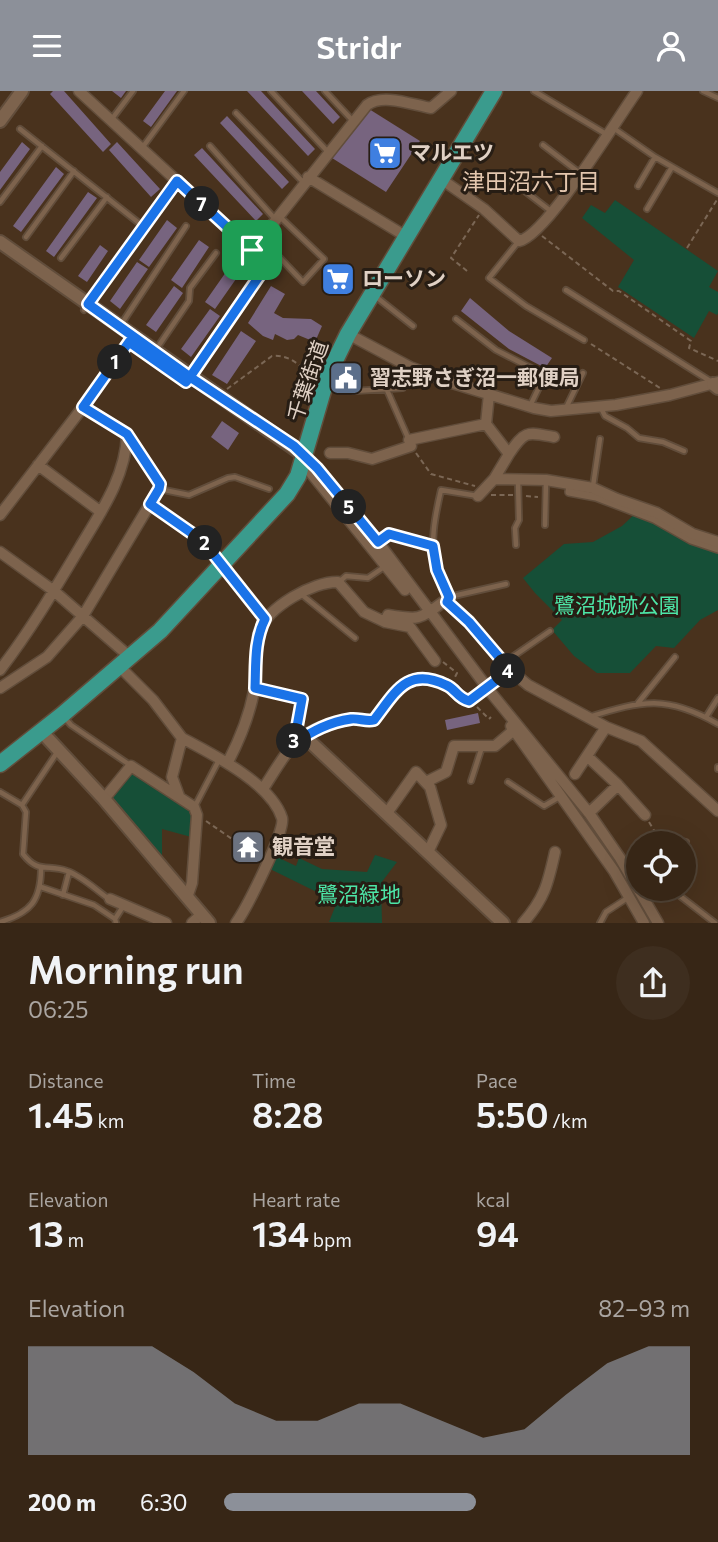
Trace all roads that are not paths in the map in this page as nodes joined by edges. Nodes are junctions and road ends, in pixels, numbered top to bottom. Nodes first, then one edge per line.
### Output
1 (22, 91) edge
2 (80, 91) edge
3 (133, 91) edge
4 (184, 91) edge
5 (271, 91) edge
6 (325, 91) edge
7 (451, 91) edge
8 (494, 91) edge
9 (534, 91) edge
10 (637, 91) edge
11 (703, 91) edge
12 (718, 98) edge
13 (236, 113) dead end
14 (111, 120) junction
15 (0, 121) edge
16 (353, 122) junction
17 (20, 129) dead end
18 (609, 130) junction
19 (543, 145) dead end
20 (42, 146) junction
21 (210, 146) dead end
22 (141, 148) junction
23 (328, 152) junction
24 (655, 157) junction
25 (672, 167) junction
26 (74, 171) junction
27 (581, 174) junction
28 (441, 179) junction
29 (306, 180) junction
30 (177, 181) junction
31 (638, 186) dead end
32 (526, 191) dead end
33 (718, 195) edge
34 (107, 197) junction
35 (0, 202) edge
36 (647, 209) dead end
37 (553, 212) junction
38 (277, 218) junction
39 (186, 226) dead end
40 (144, 227) junction
41 (26, 237) dead end
42 (407, 237) junction
43 (261, 238) junction
44 (519, 241) junction
45 (0, 242) edge
46 (252, 250) junction
47 (0, 251) edge
48 (216, 253) dead end
49 (61, 258) dead end
50 (566, 290) dead end
51 (372, 293) junction
52 (86, 307) junction
53 (456, 319) dead end
54 (120, 326) junction
55 (413, 326) dead end
56 (348, 334) junction
57 (131, 339) junction
58 (584, 340) road end
59 (155, 351) junction
60 (410, 367) junction
61 (583, 373) dead end
62 (188, 379) junction
63 (717, 385) edge
64 (387, 390) junction
65 (354, 391) dead end
66 (489, 394) junction
67 (83, 407) junction
68 (529, 407) junction
69 (601, 407) junction
70 (564, 410) junction
71 (486, 424) junction
72 (127, 437) junction
73 (554, 437) dead end
74 (600, 439) dead end
75 (410, 443) junction
76 (684, 451) dead end
77 (330, 453) dead end
78 (509, 453) junction
79 (304, 460) junction
80 (38, 465) junction
81 (494, 479) junction
82 (518, 479) junction
83 (546, 480) junction
84 (570, 485) junction
85 (593, 488) junction
86 (159, 489) junction
87 (269, 489) dead end
88 (481, 493) joint
89 (101, 512) junction
90 (0, 515) edge
91 (545, 525) dead end
92 (378, 542) junction
93 (718, 542) edge
94 (516, 545) dead end
95 (433, 546) junction
96 (718, 549) edge
97 (0, 552) edge
98 (223, 564) junction
99 (385, 566) junction
100 (338, 582) junction
101 (506, 584) dead end
102 (54, 591) junction
103 (300, 594) junction
104 (448, 599) junction
105 (429, 613) junction
106 (83, 616) junction
107 (265, 619) junction
108 (385, 622) junction
109 (550, 631) dead end
110 (355, 638) dead end
111 (675, 657) dead end
112 (435, 661) road end
113 (124, 662) junction
114 (507, 666) junction
115 (0, 670) edge
116 (0, 688) edge
117 (255, 688) junction
118 (718, 698) edge
119 (638, 704) junction
120 (62, 715) junction
121 (589, 717) junction
122 (706, 717) junction
123 (718, 724) edge
124 (606, 727) junction
125 (514, 730) junction
126 (41, 731) junction
127 (182, 738) junction
128 (299, 740) junction
129 (482, 746) junction
130 (58, 750) junction
131 (588, 757) junction
132 (224, 760) junction
133 (0, 764) edge
134 (131, 766) junction
135 (575, 774) dead end
136 (471, 781) dead end
137 (426, 782) junction
138 (508, 782) dead end
139 (618, 785) junction
140 (263, 789) junction
141 (0, 792) edge
142 (179, 796) junction
143 (561, 796) junction
144 (104, 799) junction
145 (22, 805) junction
146 (195, 811) junction
147 (718, 811) edge
148 (387, 813) junction
149 (589, 813) junction
150 (645, 815) road end
151 (428, 852) junction
152 (555, 852) dead end
153 (41, 868) junction
154 (69, 872) junction
155 (41, 887) junction
156 (626, 890) edge
157 (63, 895) junction
158 (187, 898) junction
159 (110, 899) joint
160 (626, 899) edge
161 (633, 901) edge
162 (687, 901) edge
163 (124, 905) junction
164 (201, 920) edge
165 (115, 921) edge
166 (0, 922) edge
167 (166, 922) edge
168 (236, 922) edge
169 (503, 922) edge
170 (523, 922) edge
171 (600, 922) edge
172 (644, 922) edge
173 (658, 922) edge
174 (715, 922) edge

1 - 15 street
2 - 14 street
3 - 14 lane
4 - 22 lane
5 - 23 lane
6 - 16 lane
7 - 16 street
8 - 28 highway, 千葉街道
9 - 18 lane
10 - 18 street
11 - 12 lane
13 - 29 lane
14 - 22 street
16 - 23 street
17 - 20 lane
18 - 24 lane
18 - 27 street
19 - 27 lane
20 - 26 lane
20 - 35 lane
21 - 38 lane
22 - 30 street
23 - 29 street
24 - 25 lane
24 - 31 lane
25 - 33 lane
25 - 36 lane
26 - 34 lane
26 - 41 lane
27 - 37 street
28 - 42 highway, 千葉街道
28 - 44 street
29 - 38 street
29 - 42 street
30 - 40 lane
30 - 46 street
32 - 37 lane
34 - 40 lane
34 - 49 lane
37 - 44 street
38 - 43 street
38 - 43 lane
39 - 54 lane
40 - 52 lane
42 - 51 highway, 千葉街道
43 - 46 street
44 - 58 lane
45 - 52 street
46 - 62 street
47 - 52 street
48 - 59 lane
50 - 63 lane
51 - 55 lane
51 - 56 highway, 千葉街道
52 - 54 street
52 - 57 street
53 - 68 lane
54 - 57 street
56 - 60 street
56 - 79 highway, 千葉街道
57 - 59 street
57 - 62 street
57 - 67 street
59 - 62 street
60 - 64 lane
60 - 66 street
61 - 70 lane
62 - 79 street
63 - 69 street
64 - 65 lane
64 - 75 lane
66 - 68 street
66 - 71 street
67 - 72 street
67 - 80 street
68 - 70 street
69 - 70 street
69 - 76 lane
71 - 75 street
71 - 78 street
72 - 86 lane
72 - 89 street
73 - 78 street
74 - 85 lane
75 - 77 street
78 - 81 street
79 - 92 street
79 - 98 highway, 千葉街道
79 - 99 street
80 - 89 street
80 - 90 street
81 - 82 street
81 - 88 street
82 - 83 street
82 - 94 lane
83 - 84 street
83 - 91 lane
84 - 85 street
84 - 96 street
85 - 93 street
86 - 87 lane
86 - 106 street
88 - 95 lane
89 - 102 street
92 - 95 lane
92 - 105 street
95 - 104 lane
97 - 102 street
98 - 107 lane
98 - 113 highway, 千葉街道
99 - 100 lane
99 - 105 street
100 - 103 street
100 - 108 street
101 - 104 lane
102 - 106 street
102 - 115 street
103 - 107 street
103 - 110 lane
104 - 105 street
104 - 114 street
105 - 108 street
105 - 125 street
105 - 149 street
106 - 113 street
106 - 116 street
107 - 117 street
108 - 112 street
109 - 114 lane
111 - 119 lane
113 - 120 highway, 千葉街道
113 - 127 street
114 - 121 street
114 - 128 street, bridge
117 - 128 lane
117 - 132 street
118 - 122 lane
119 - 121 lane
119 - 122 lane
120 - 126 highway, 千葉街道
120 - 134 lane
121 - 124 street
122 - 123 lane
124 - 131 street
124 - 147 street
125 - 129 street
125 - 143 street
126 - 130 street
126 - 133 highway, 千葉街道
127 - 132 street
127 - 142 street
128 - 140 street
128 - 148 street
129 - 136 lane
129 - 137 street
130 - 144 street
130 - 145 lane
131 - 135 street
131 - 139 street
132 - 140 street
132 - 146 lane
134 - 142 street
134 - 144 street
137 - 148 street
137 - 151 street
138 - 143 lane
139 - 149 street
139 - 150 street
140 - 168 street
141 - 145 lane
142 - 146 street
143 - 156 street
144 - 158 street
145 - 153 lane
146 - 158 street
148 - 151 street
149 - 173 street
151 - 169 street
152 - 170 street
153 - 154 lane
153 - 155 lane
154 - 157 lane
154 - 159 lane
155 - 157 lane
155 - 166 lane
157 - 165 lane
158 - 164 street
159 - 163 street
160 - 171 lane
161 - 172 street
162 - 174 lane
163 - 165 lane
163 - 167 street

